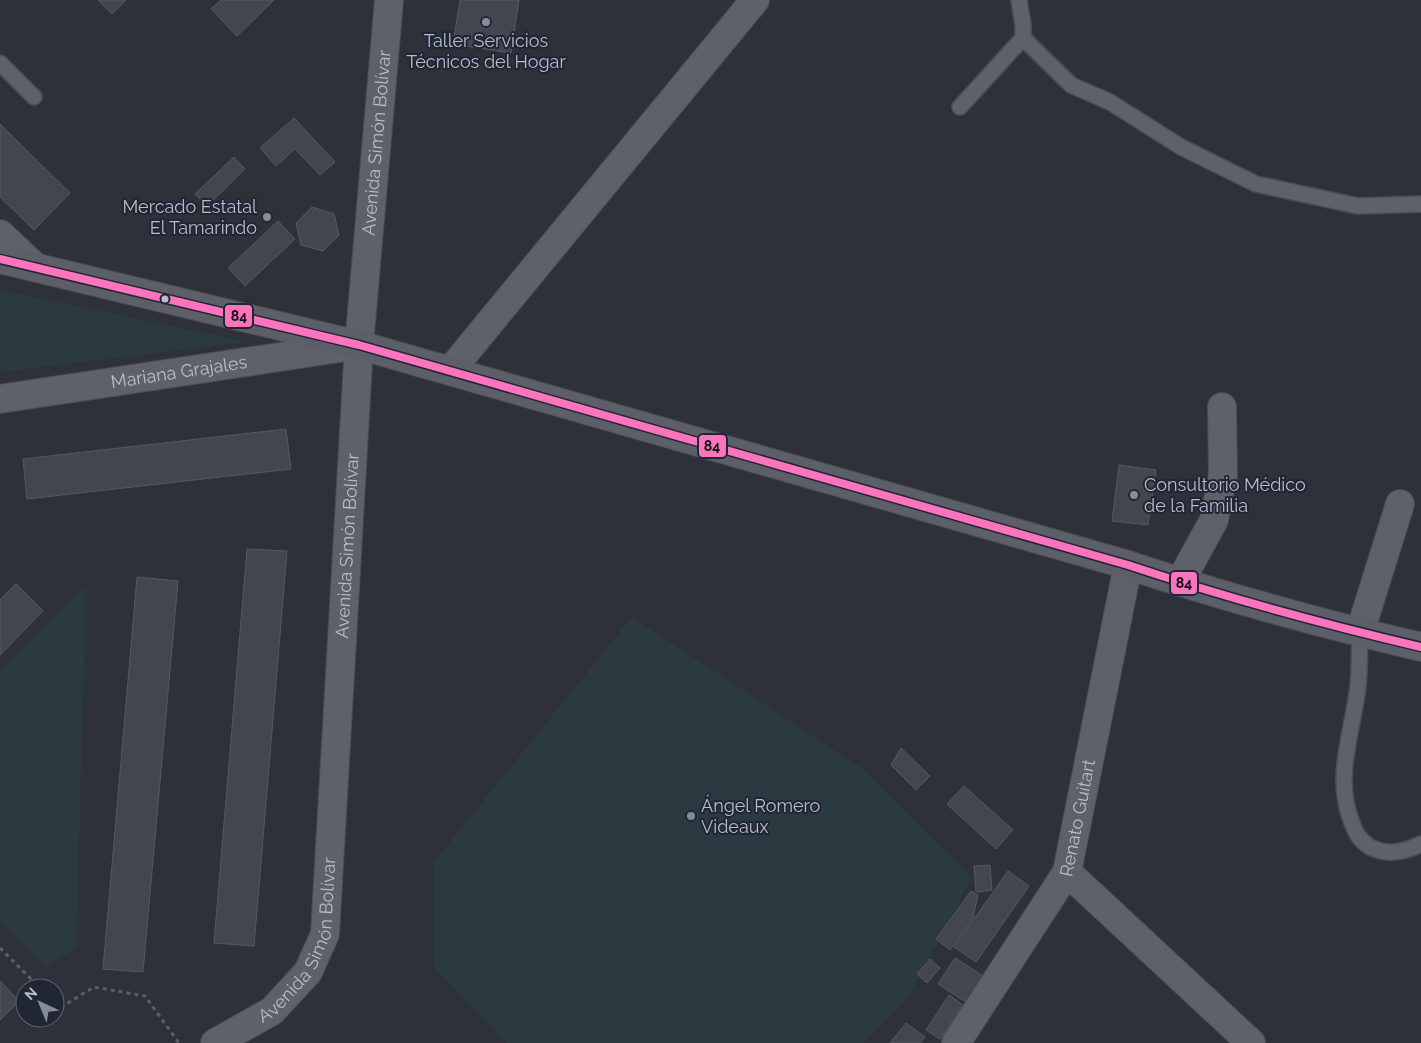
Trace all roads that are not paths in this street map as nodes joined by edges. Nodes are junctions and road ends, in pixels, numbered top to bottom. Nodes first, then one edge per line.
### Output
1 (389, 0) edge
2 (755, 0) edge
3 (1019, 0) edge
4 (1023, 38) junction
5 (0, 63) edge
6 (34, 97) dead end
7 (960, 107) dead end
8 (1421, 204) edge
9 (0, 234) edge
10 (0, 259) edge
11 (34, 266) junction
12 (359, 345) junction
13 (450, 371) junction
14 (0, 399) edge
15 (1222, 407) dead end
16 (1400, 504) dead end
17 (1128, 565) junction
18 (1180, 582) junction
19 (1360, 632) junction
20 (1421, 647) edge
21 (1421, 844) edge
22 (1067, 872) junction
23 (215, 1043) edge
24 (956, 1043) edge
25 (1251, 1043) edge

1 - 12 street, Avenida Simón Bolívar
2 - 13 street
3 - 4 lane
4 - 7 lane
4 - 8 lane
5 - 6 lane
9 - 11 street
10 - 11 main road, Mariana Grajales
11 - 12 main road, Mariana Grajales
12 - 13 main road, Mariana Grajales
12 - 14 street, Mariana Grajales
12 - 23 street, Avenida Simón Bolívar
13 - 17 main road, Mariana Grajales
15 - 18 street
16 - 19 street
17 - 18 main road, Mariana Grajales
17 - 22 street, Renato Guitart
18 - 19 main road, Mariana Grajales
19 - 20 main road, Mariana Grajales
19 - 21 lane
22 - 24 street, Renato Guitart
22 - 25 street

